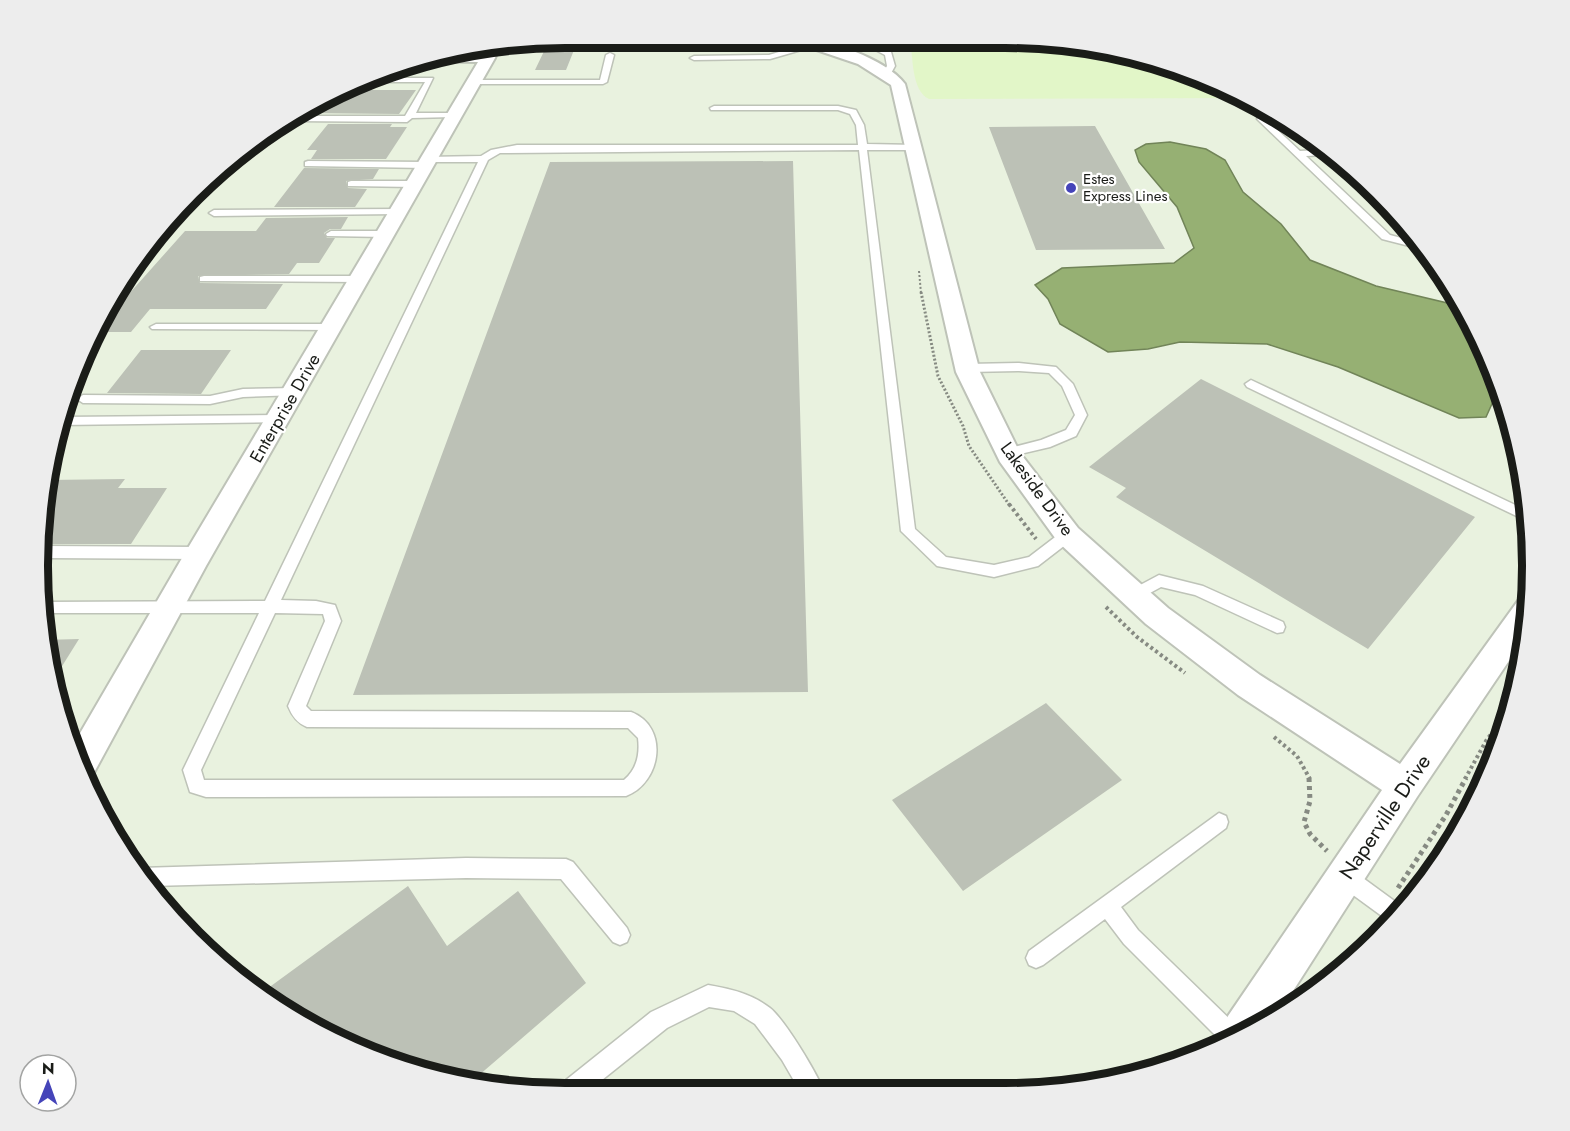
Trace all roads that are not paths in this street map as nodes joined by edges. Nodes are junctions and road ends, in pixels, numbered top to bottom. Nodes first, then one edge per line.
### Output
1 (789, 48) edge
2 (821, 48) edge
3 (877, 48) edge
4 (490, 53) edge
5 (610, 55) dead end
6 (694, 58) dead end
7 (887, 73) junction
8 (386, 80) edge
9 (474, 82) junction
10 (714, 108) dead end
11 (454, 115) junction
12 (410, 116) junction
13 (305, 118) edge
14 (1266, 119) edge
15 (863, 147) junction
16 (913, 147) junction
17 (1318, 153) edge
18 (1297, 154) junction
19 (484, 159) junction
20 (308, 164) dead end
21 (423, 169) junction
22 (351, 184) dead end
23 (399, 211) junction
24 (214, 213) dead end
25 (332, 234) dead end
26 (386, 234) junction
27 (1410, 243) edge
28 (204, 279) dead end
29 (360, 279) junction
30 (156, 327) dead end
31 (332, 327) junction
32 (968, 368) junction
33 (1251, 384) dead end
34 (295, 392) junction
35 (83, 399) dead end
36 (279, 419) junction
37 (69, 421) edge
38 (1007, 453) junction
39 (1519, 512) edge
40 (1068, 535) junction
41 (48, 552) edge
42 (200, 553) junction
43 (1134, 595) junction
44 (50, 607) edge
45 (169, 608) junction
46 (268, 608) junction
47 (1519, 622) edge
48 (1277, 627) dead end
49 (85, 757) edge
50 (1405, 786) junction
51 (1219, 822) dead end
52 (1346, 875) junction
53 (151, 876) edge
54 (1107, 906) junction
55 (1391, 910) edge
56 (620, 935) dead end
57 (1036, 958) dead end
58 (1249, 1021) edge
59 (1228, 1032) edge
60 (580, 1083) edge
61 (808, 1083) edge

1 - 6 lane
2 - 7 street
3 - 7 lane
4 - 9 street, Enterprise Drive
5 - 9 lane
7 - 16 street, Lakeside Drive
8 - 12 lane
9 - 11 street, Enterprise Drive
10 - 15 lane
11 - 12 lane
11 - 21 street, Enterprise Drive
12 - 13 lane
14 - 18 lane
15 - 16 lane
15 - 19 lane
15 - 40 lane
16 - 32 street, Lakeside Drive
17 - 18 lane
18 - 27 lane
19 - 21 lane
19 - 46 lane
20 - 21 lane
21 - 22 lane
21 - 23 street, Enterprise Drive
23 - 24 lane
23 - 26 street, Enterprise Drive
25 - 26 lane
26 - 29 street, Enterprise Drive
28 - 29 lane
29 - 31 street, Enterprise Drive
30 - 31 lane
31 - 34 street, Enterprise Drive
32 - 38 street, Lakeside Drive
32 - 38 lane
33 - 39 lane
34 - 35 lane
34 - 36 street, Enterprise Drive
36 - 37 lane
36 - 42 street, Enterprise Drive
38 - 40 street, Lakeside Drive
40 - 43 street, Lakeside Drive
41 - 42 lane
42 - 45 street, Enterprise Drive
43 - 48 lane
43 - 50 street, Lakeside Drive
44 - 45 lane
45 - 46 lane
45 - 49 street, Enterprise Drive
46 - 46 lane
47 - 50 street, Naperville Drive
50 - 52 street, Naperville Drive
51 - 54 lane
52 - 55 lane
52 - 58 street, Naperville Drive
53 - 56 lane
54 - 57 lane
54 - 59 lane
60 - 61 lane

